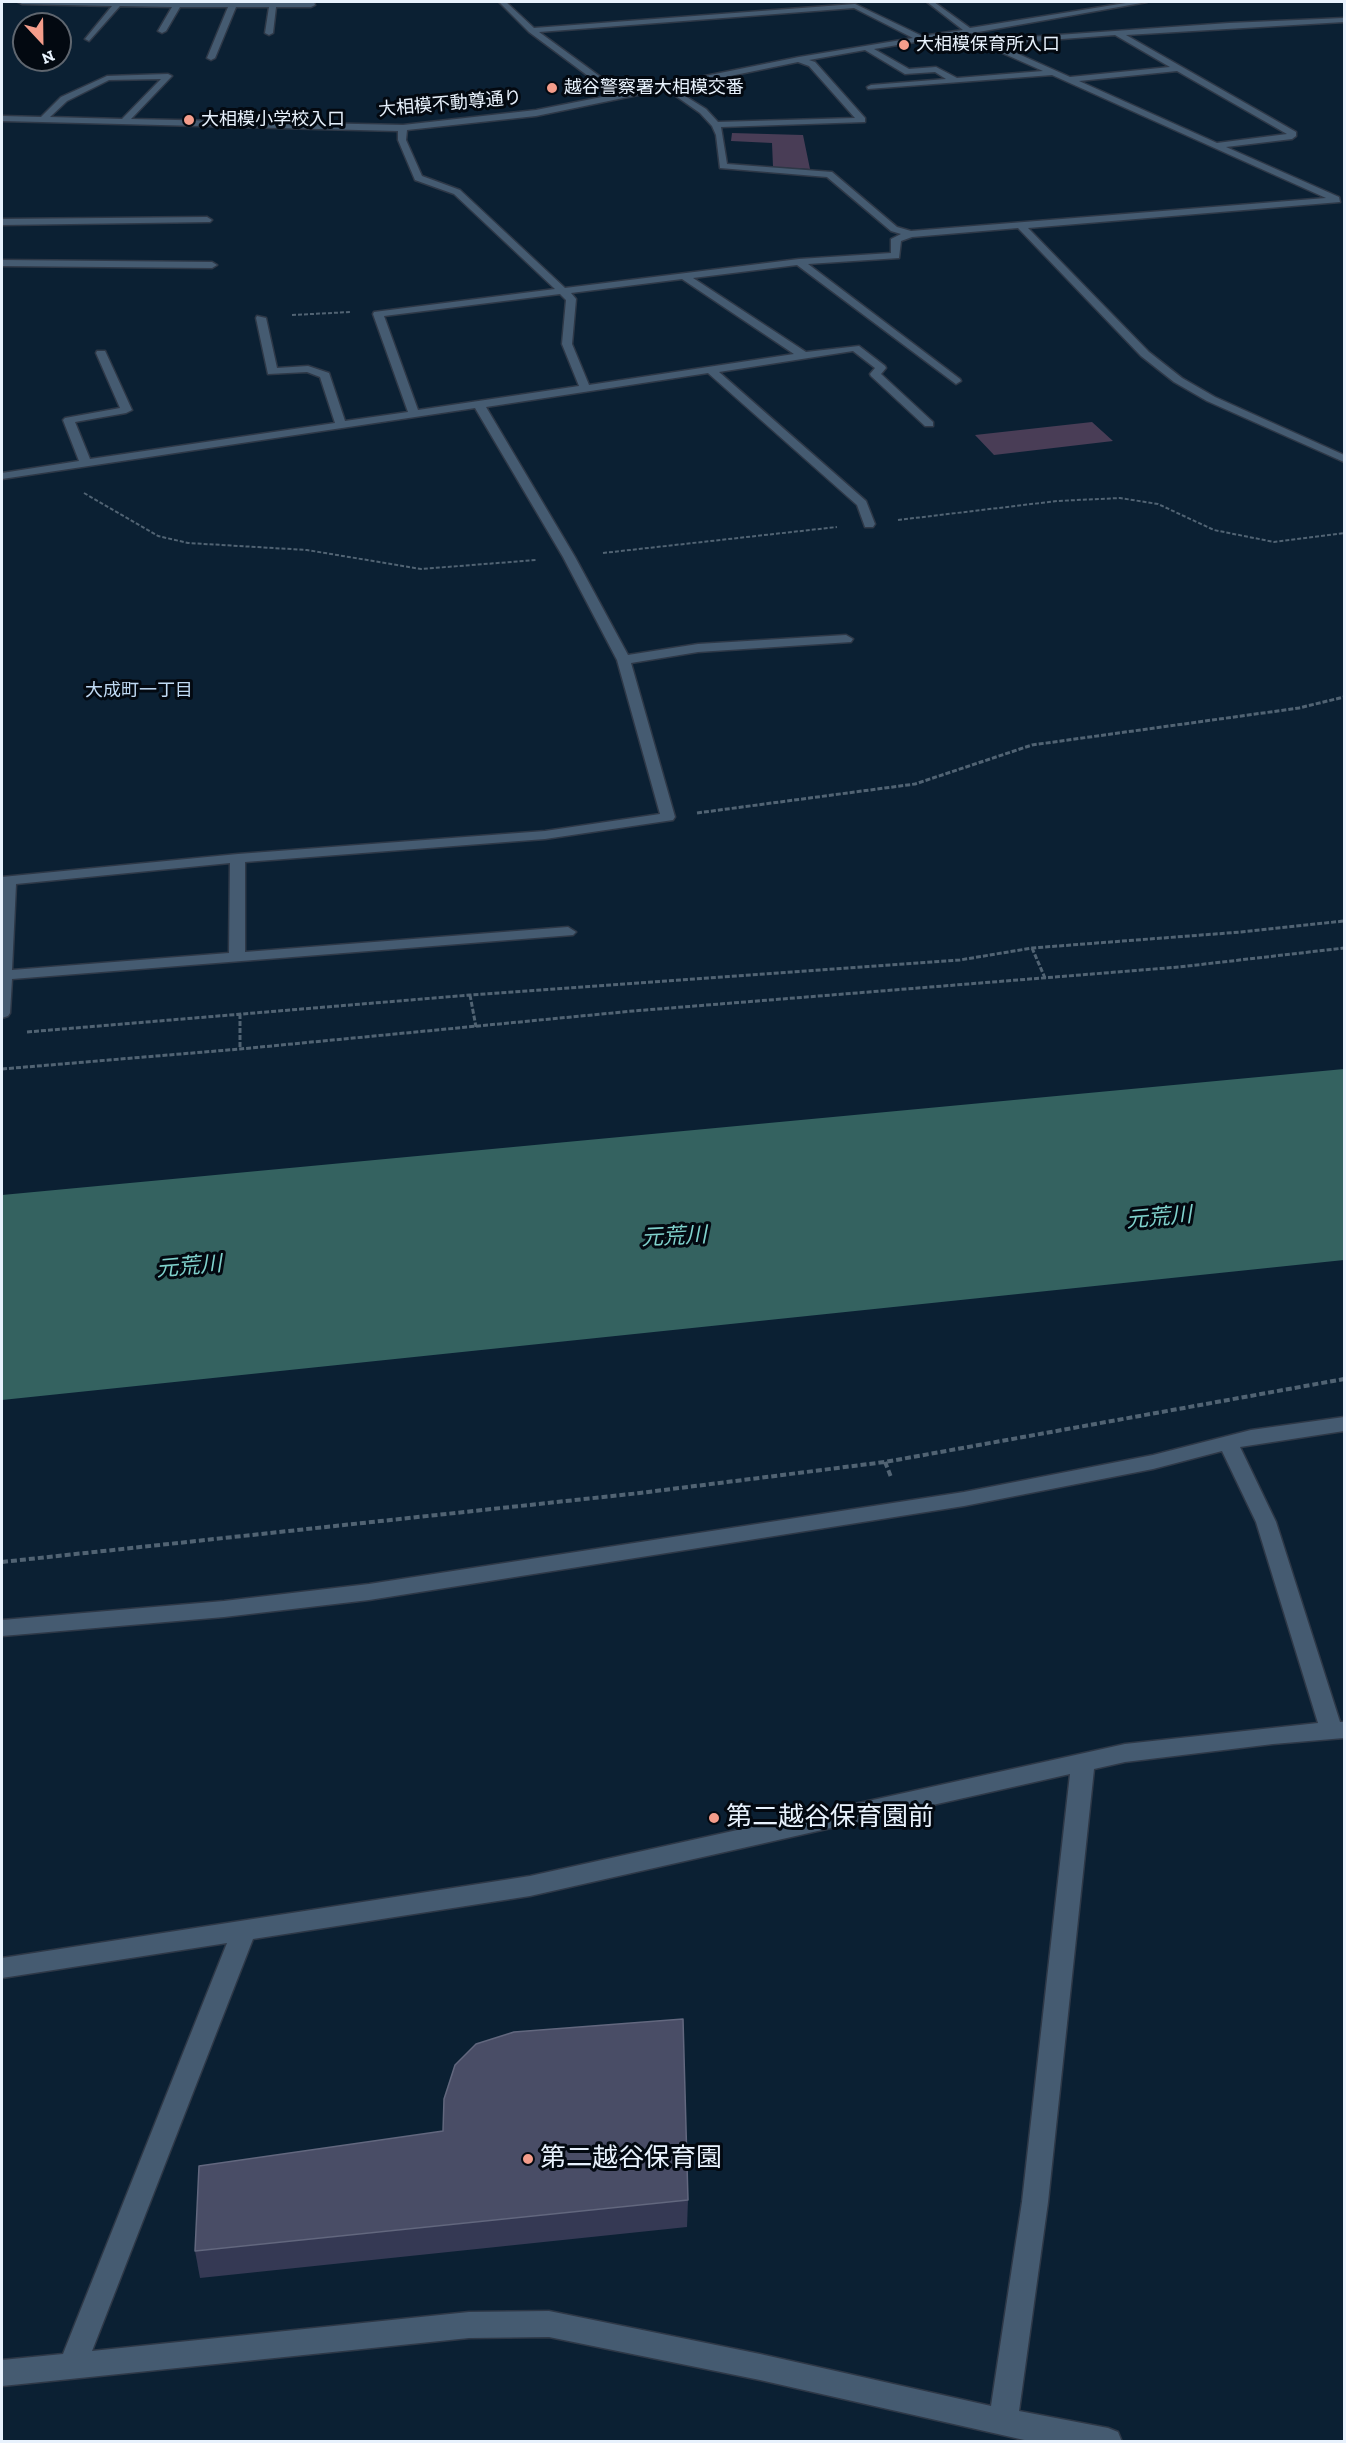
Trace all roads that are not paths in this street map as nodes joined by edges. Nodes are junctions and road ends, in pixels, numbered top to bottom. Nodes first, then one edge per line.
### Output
1 (22, 2) edge
2 (311, 2) edge
3 (502, 2) edge
4 (930, 2) edge
5 (1087, 2) edge
6 (1143, 2) edge
7 (118, 3) edge
8 (177, 5) junction
9 (234, 5) junction
10 (273, 5) junction
11 (1100, 8) junction
12 (1344, 20) edge
13 (967, 29) junction
14 (532, 30) junction
15 (162, 31) dead end
16 (953, 32) junction
17 (269, 33) dead end
18 (1117, 33) junction
19 (920, 38) junction
20 (89, 39) dead end
21 (985, 42) junction
22 (865, 47) junction
23 (211, 58) dead end
24 (799, 59) junction
25 (1179, 68) junction
26 (1052, 73) junction
27 (1066, 80) junction
28 (956, 81) junction
29 (663, 87) junction
30 (871, 87) dead end
31 (626, 95) junction
32 (2, 118) edge
33 (43, 119) junction
34 (124, 122) junction
35 (716, 125) junction
36 (403, 128) junction
37 (1216, 146) junction
38 (1341, 201) edge
39 (207, 220) dead end
40 (2, 222) edge
41 (1020, 225) junction
42 (911, 234) junction
43 (799, 262) junction
44 (2, 263) edge
45 (212, 266) dead end
46 (683, 276) junction
47 (564, 292) junction
48 (261, 318) road end
49 (101, 353) dead end
50 (803, 355) junction
51 (710, 369) junction
52 (956, 381) dead end
53 (586, 388) junction
54 (479, 405) junction
55 (414, 414) junction
56 (929, 424) dead end
57 (341, 425) junction
58 (1344, 459) edge
59 (86, 464) junction
60 (2, 476) edge
61 (869, 524) road end
62 (846, 639) dead end
63 (624, 660) junction
64 (238, 858) junction
65 (5, 880) edge
66 (568, 932) dead end
67 (237, 957) junction
68 (4, 975) junction
69 (2, 1013) edge
70 (1344, 1424) edge
71 (1228, 1443) junction
72 (2, 1628) edge
73 (1338, 1730) edge
74 (1083, 1763) junction
75 (244, 1930) junction
76 (2, 1968) edge
77 (72, 2366) junction
78 (2, 2373) edge
79 (1003, 2422) junction
80 (1108, 2442) edge

1 - 7 street
2 - 10 street
3 - 14 street
4 - 13 street
5 - 11 street
6 - 11 street, 大相模不動尊通り
7 - 8 street
7 - 20 street
8 - 9 street
8 - 15 street
9 - 10 street
9 - 23 street
10 - 17 street
11 - 13 street, 大相模不動尊通り
12 - 18 street
13 - 16 street, 大相模不動尊通り
14 - 19 street
14 - 31 street
16 - 19 street, 大相模不動尊通り
16 - 21 street
18 - 21 street
18 - 25 street
19 - 22 street, 大相模不動尊通り
21 - 26 street
22 - 24 street, 大相模不動尊通り
22 - 28 street
24 - 29 street, 大相模不動尊通り
24 - 35 street
25 - 27 street
25 - 37 street
26 - 27 street
26 - 28 street
27 - 37 street
28 - 30 street
29 - 31 street, 大相模不動尊通り
29 - 35 street
31 - 36 street, 大相模不動尊通り
32 - 33 street, 大相模不動尊通り
33 - 34 street, 大相模不動尊通り
33 - 34 street
34 - 36 street, 大相模不動尊通り
35 - 42 street
36 - 47 street
37 - 38 street
38 - 41 street
39 - 40 street
41 - 42 street
41 - 58 street
42 - 43 street
43 - 46 street
43 - 52 street
44 - 45 street
46 - 47 street
46 - 50 street
47 - 53 street
47 - 55 street
48 - 57 street
49 - 59 street
50 - 51 street
50 - 56 street
51 - 53 street
51 - 61 street
53 - 54 street
54 - 55 street
54 - 63 street
55 - 57 street
57 - 59 street
59 - 60 street
62 - 63 street
63 - 64 street
64 - 65 street
64 - 67 street
65 - 68 street
66 - 67 street
67 - 68 street
68 - 69 street
70 - 71 street
71 - 72 street
71 - 73 street
73 - 74 street
74 - 75 street
74 - 79 street
75 - 76 street
75 - 77 street
77 - 78 street
77 - 79 street
79 - 80 street

